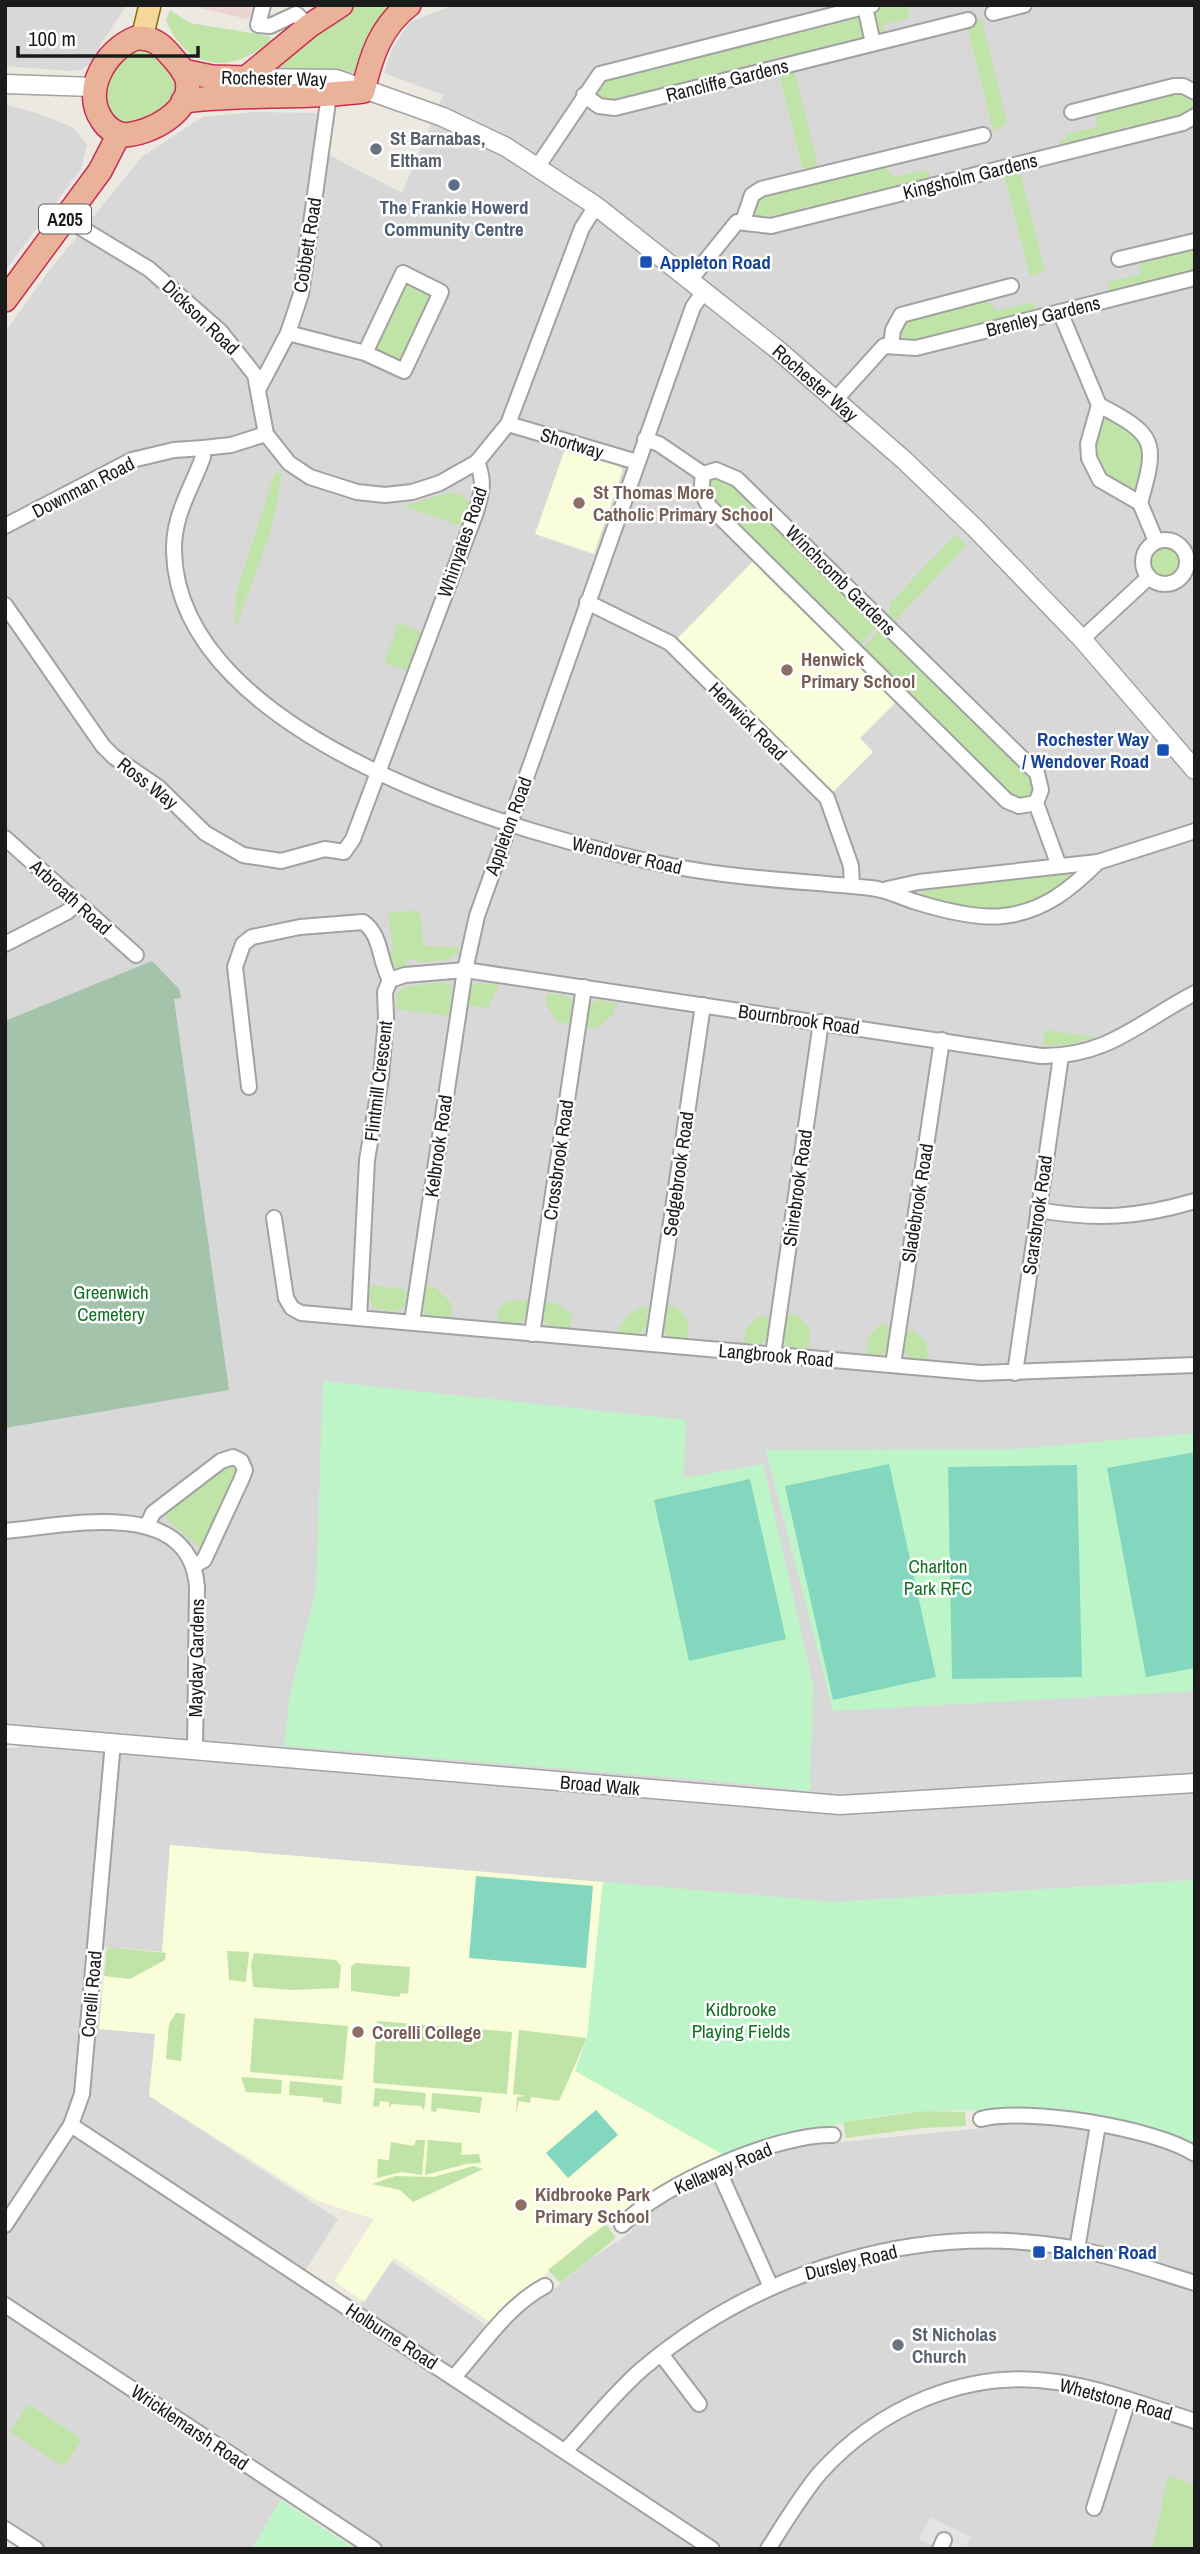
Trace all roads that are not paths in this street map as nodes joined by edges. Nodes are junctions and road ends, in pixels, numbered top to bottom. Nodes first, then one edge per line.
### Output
1 (150, 5) edge
2 (262, 5) edge
3 (341, 5) edge
4 (409, 5) edge
5 (1024, 5) edge
6 (868, 6) edge
7 (993, 13) dead end
8 (968, 20) dead end
9 (309, 26) junction
10 (142, 38) junction
11 (873, 43) junction
12 (183, 71) junction
13 (246, 78) junction
14 (5, 84) edge
15 (93, 87) junction
16 (363, 91) junction
17 (1195, 92) edge
18 (329, 95) junction
19 (584, 95) junction
20 (183, 101) junction
21 (1072, 112) dead end
22 (1195, 116) edge
23 (119, 134) junction
24 (983, 135) dead end
25 (538, 166) junction
26 (596, 206) junction
27 (65, 218) junction
28 (743, 221) junction
29 (1195, 241) edge
30 (1119, 259) dead end
31 (1195, 278) edge
32 (697, 286) junction
33 (1011, 286) dead end
34 (5, 299) edge
35 (1060, 312) junction
36 (288, 333) junction
37 (891, 345) junction
38 (365, 352) junction
39 (259, 388) junction
40 (836, 399) junction
41 (1099, 405) junction
42 (508, 424) junction
43 (266, 434) junction
44 (645, 439) junction
45 (203, 448) junction
46 (477, 462) junction
47 (637, 462) junction
48 (703, 474) junction
49 (1140, 503) junction
50 (5, 526) edge
51 (1156, 541) junction
52 (1191, 562) edge
53 (1149, 577) junction
54 (587, 602) junction
55 (5, 605) edge
56 (1082, 639) junction
57 (1195, 770) edge
58 (377, 773) junction
59 (1036, 803) junction
60 (509, 823) junction
61 (1195, 831) edge
62 (5, 838) edge
63 (348, 849) joint
64 (1098, 862) junction
65 (1059, 866) junction
66 (852, 886) junction
67 (887, 890) junction
68 (77, 902) junction
69 (5, 944) edge
70 (136, 955) dead end
71 (464, 970) junction
72 (390, 980) junction
73 (583, 987) junction
74 (1195, 993) edge
75 (703, 1005) junction
76 (821, 1022) junction
77 (942, 1040) junction
78 (1060, 1056) junction
79 (250, 1087) dead end
80 (1195, 1201) edge
81 (1038, 1210) junction
82 (274, 1218) dead end
83 (359, 1318) junction
84 (412, 1322) junction
85 (532, 1334) junction
86 (653, 1344) junction
87 (773, 1355) junction
88 (893, 1365) junction
89 (1195, 1365) edge
90 (1014, 1373) junction
91 (147, 1526) junction
92 (5, 1531) edge
93 (194, 1566) junction
94 (5, 1734) edge
95 (113, 1742) junction
96 (195, 1750) junction
97 (1195, 1783) edge
98 (981, 2119) dead end
99 (1098, 2124) junction
100 (71, 2125) junction
101 (833, 2134) dead end
102 (1195, 2154) edge
103 (717, 2167) junction
104 (5, 2224) edge
105 (622, 2225) dead end
106 (1077, 2249) junction
107 (1195, 2283) edge
108 (545, 2286) dead end
109 (771, 2287) junction
110 (5, 2305) edge
111 (660, 2354) junction
112 (454, 2377) junction
113 (1128, 2400) junction
114 (699, 2404) dead end
115 (1195, 2421) edge
116 (565, 2451) junction
117 (1094, 2508) dead end
118 (5, 2529) edge
119 (36, 2549) edge
120 (374, 2549) edge
121 (712, 2549) edge
122 (768, 2549) edge

1 - 10 main road
2 - 9 street
3 - 9 highway
4 - 16 highway
5 - 7 street
6 - 11 street, Rancliffe Gardens
6 - 19 street, Rancliffe Gardens
8 - 11 street, Rancliffe Gardens
9 - 13 highway
10 - 12 highway
10 - 15 highway
11 - 19 street, Rancliffe Gardens
12 - 13 highway, Rochester Way
12 - 20 highway
13 - 16 street, Rochester Way
14 - 15 street
15 - 23 highway
16 - 18 highway, Rochester Way
16 - 25 street, Rochester Way
17 - 21 street
18 - 20 highway, Rochester Way
18 - 36 street, Cobbett Road
19 - 25 street, Rancliffe Gardens
20 - 23 highway
22 - 28 street, Kingsholm Gardens
23 - 27 highway, A205
24 - 28 street, Kingsholm Gardens
25 - 26 street, Rochester Way
26 - 32 street, Rochester Way
26 - 42 street, Whinyates Road
27 - 34 highway, A205
27 - 39 street, Dickson Road
28 - 32 street, Kingsholm Gardens
29 - 30 street
31 - 35 street, Brenley Gardens
32 - 40 street, Rochester Way
32 - 44 street, Appleton Road
33 - 37 street, Brenley Gardens
35 - 37 street, Brenley Gardens
35 - 41 street
36 - 38 street
36 - 39 street, Cobbett Road
37 - 40 street, Brenley Gardens
38 - 38 street
39 - 43 street, Dickson Road
40 - 56 street, Rochester Way
41 - 49 street
41 - 49 street
42 - 46 street, Whinyates Road
42 - 47 street, Shortway
43 - 45 street, Downman Road
43 - 46 street, Dickson Road
44 - 47 street, Appleton Road
44 - 48 street, Winchcomb Gardens
45 - 50 street, Downman Road
45 - 58 street, Wendover Road
46 - 58 street, Whinyates Road
47 - 54 street, Appleton Road
48 - 59 street, Winchcomb Gardens
48 - 59 street, Winchcomb Gardens
49 - 51 street
51 - 52 street
51 - 53 street
52 - 53 street
53 - 56 street
54 - 60 street, Appleton Road
54 - 66 street, Henwick Road
55 - 63 street, Ross Way
56 - 57 street, Rochester Way
58 - 60 street, Wendover Road
58 - 63 street, Whinyates Road
59 - 65 street, Winchcomb Gardens
60 - 66 street, Wendover Road
60 - 71 street, Appleton Road
61 - 64 street, Wendover Road
62 - 68 street, Arbroath Road
64 - 65 street, Wendover Road
64 - 67 street, Wendover Road
65 - 67 street, Wendover Road
66 - 67 street, Wendover Road
68 - 69 street
68 - 70 street, Arbroath Road
71 - 72 street, Bournbrook Road
71 - 73 street, Bournbrook Road
71 - 84 street, Kelbrook Road
72 - 79 street, Flintmill Crescent
72 - 83 street, Flintmill Crescent
73 - 75 street, Bournbrook Road
73 - 85 street, Crossbrook Road
74 - 78 street, Bournbrook Road
75 - 76 street, Bournbrook Road
75 - 86 street, Sedgebrook Road
76 - 77 street, Bournbrook Road
76 - 87 street, Shirebrook Road
77 - 78 street, Bournbrook Road
77 - 88 street, Sladebrook Road
78 - 81 street, Scarsbrook Road
80 - 81 street
81 - 90 street, Scarsbrook Road
82 - 83 street
83 - 84 street, Langbrook Road
84 - 85 street, Langbrook Road
85 - 86 street, Langbrook Road
86 - 87 street, Langbrook Road
87 - 88 street, Langbrook Road
88 - 90 street, Langbrook Road
89 - 90 street, Langbrook Road
91 - 92 street
91 - 93 street
91 - 93 street
93 - 96 street, Mayday Gardens
94 - 95 street, Broad Walk
95 - 96 street, Broad Walk
95 - 100 street, Corelli Road
96 - 97 street, Broad Walk
98 - 99 street
99 - 102 street
99 - 106 street
100 - 104 street, Corelli Road
100 - 112 street, Holburne Road
101 - 103 street, Kellaway Road
103 - 105 street, Kellaway Road
103 - 109 street
106 - 107 street, Dursley Road
106 - 109 street, Dursley Road
108 - 112 street
109 - 111 street, Dursley Road
110 - 120 street, Wricklemarsh Road
111 - 114 street
111 - 116 street, Dursley Road
112 - 116 street, Holburne Road
113 - 115 street, Whetstone Road
113 - 117 street
113 - 122 street, Whetstone Road
116 - 121 street, Holburne Road
118 - 119 street

